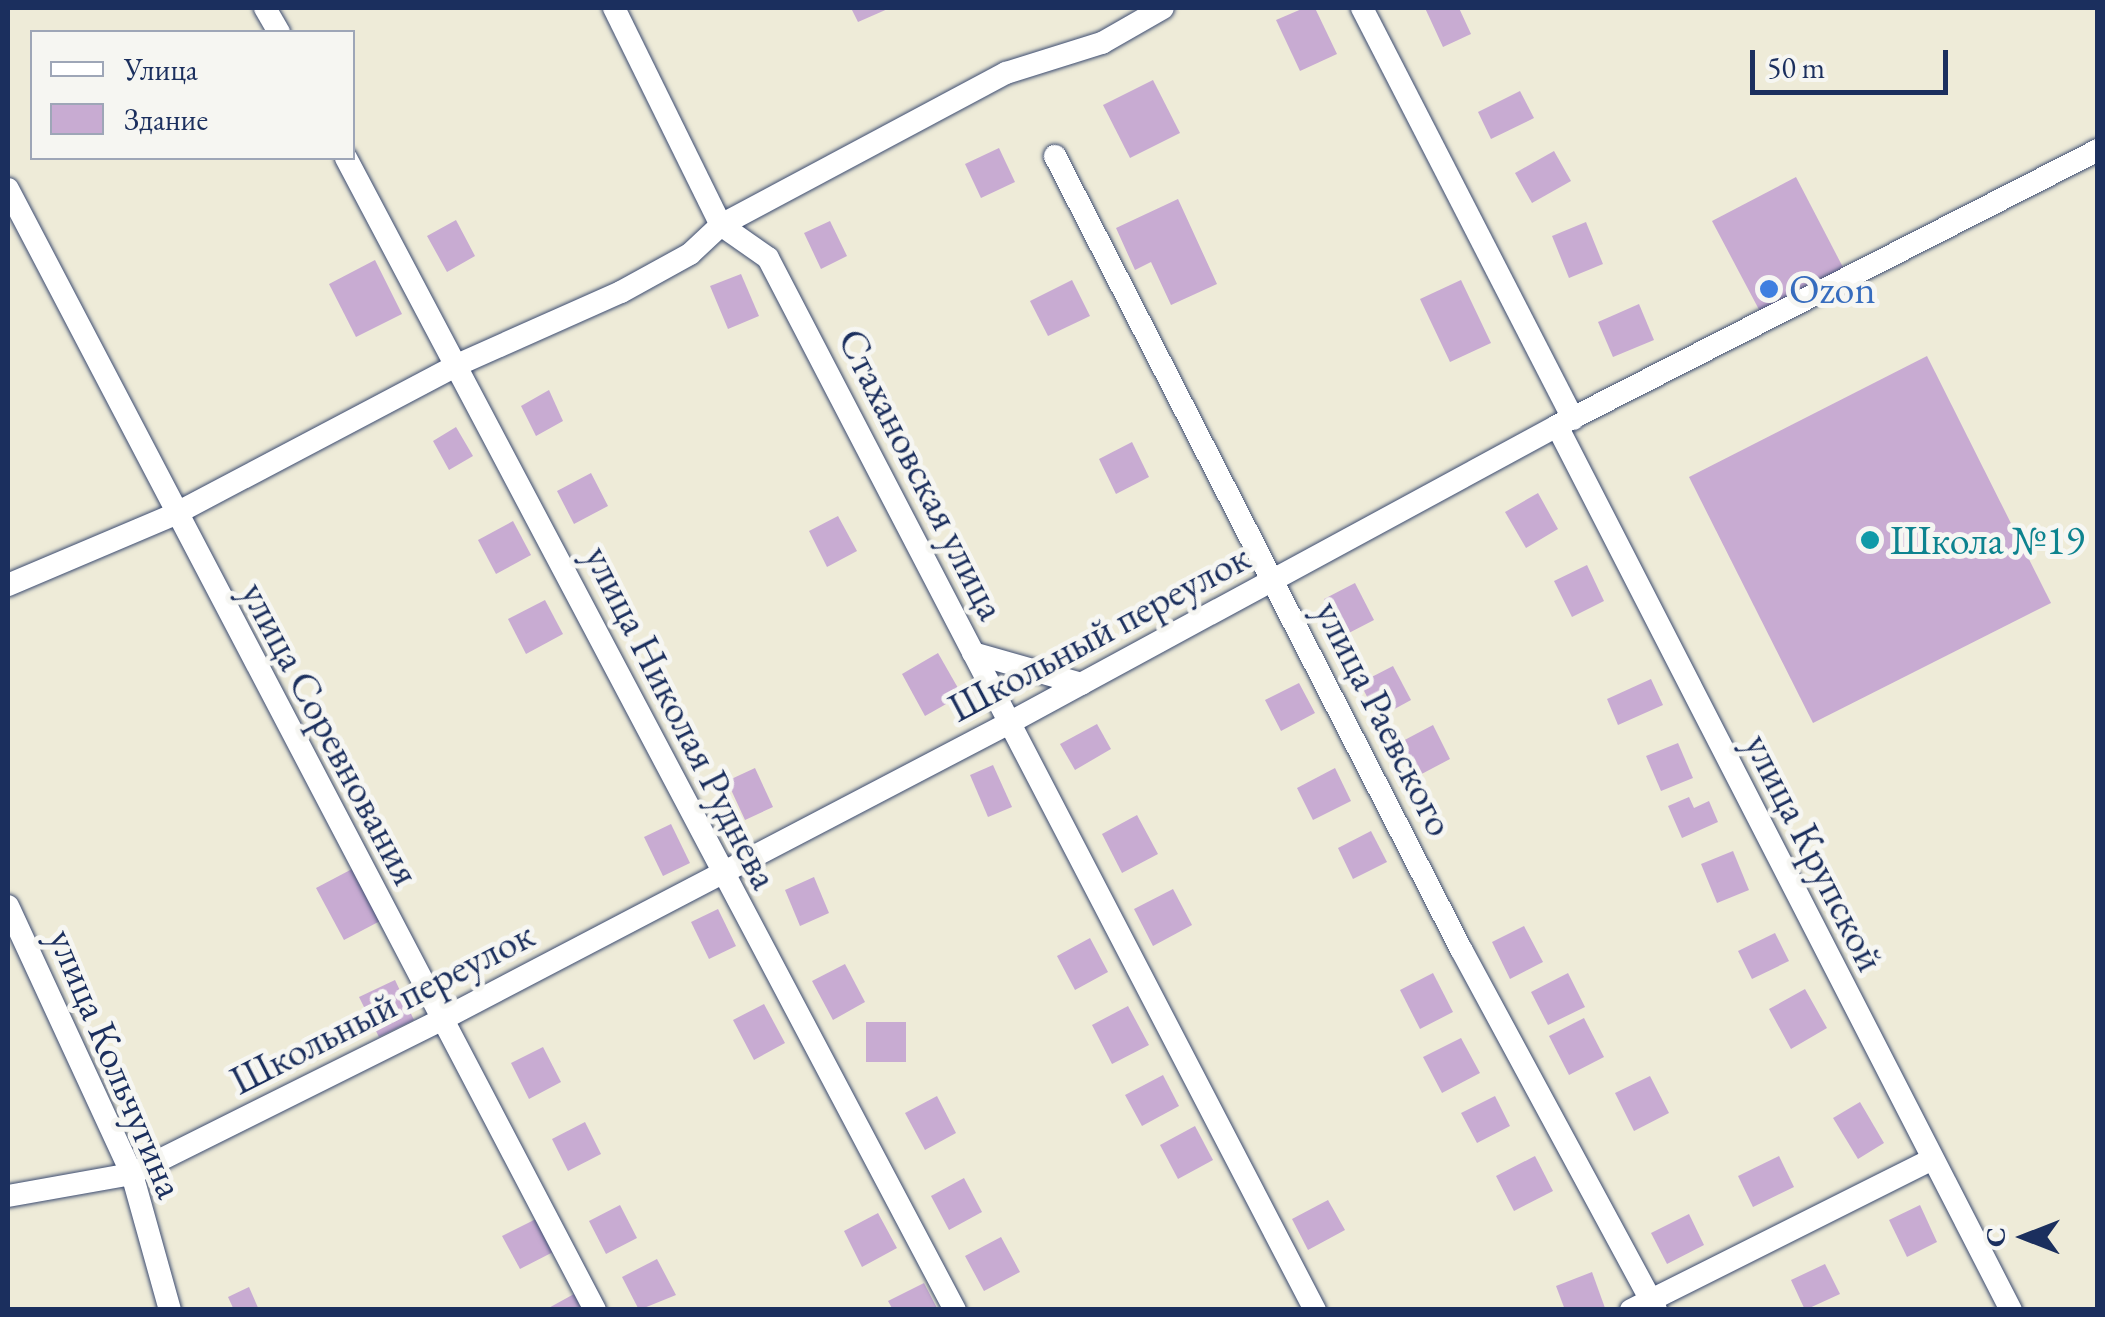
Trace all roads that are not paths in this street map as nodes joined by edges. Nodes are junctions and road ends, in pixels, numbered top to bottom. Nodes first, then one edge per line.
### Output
1 (266, 8) edge
2 (614, 8) edge
3 (1163, 8) edge
4 (1362, 8) edge
5 (278, 30) edge
6 (2098, 150) edge
7 (1055, 156) dead end
8 (347, 160) edge
9 (8, 189) edge
10 (721, 224) junction
11 (457, 365) junction
12 (1565, 422) junction
13 (173, 515) junction
14 (1272, 581) junction
15 (8, 585) edge
16 (973, 652) junction
17 (1082, 684) junction
18 (1010, 724) junction
19 (721, 876) junction
20 (8, 906) edge
21 (441, 1020) junction
22 (1930, 1160) junction
23 (132, 1174) junction
24 (8, 1196) edge
25 (1646, 1306) edge
26 (170, 1310) edge
27 (595, 1310) edge
28 (955, 1310) edge
29 (1315, 1310) edge
30 (2011, 1310) edge

1 - 5 street
2 - 10 street, Стахановская улица
3 - 10 street
4 - 12 street, улица Крупской
6 - 12 street, Школьный переулок
7 - 14 street, улица Раевского
8 - 11 street, улица Николая Руднева
9 - 13 street, улица Соревнования
10 - 11 street
10 - 16 street, Стахановская улица
11 - 13 street
11 - 19 street, улица Николая Руднева
12 - 14 street, Школьный переулок
12 - 22 street, улица Крупской
13 - 15 street
13 - 21 street, улица Соревнования
14 - 17 street, Школьный переулок
14 - 25 street, улица Раевского
16 - 17 street
16 - 18 street, Стахановская улица
17 - 18 street, Школьный переулок
18 - 19 street, Школьный переулок
18 - 29 street, Стахановская улица
19 - 21 street, Школьный переулок
19 - 28 street, улица Николая Руднева
20 - 23 street, улица Кольчугина
21 - 23 street, Школьный переулок
21 - 27 street, улица Соревнования
22 - 25 street
22 - 30 street, улица Крупской
23 - 24 street, Школьный переулок
23 - 26 street, улица Кольчугина

